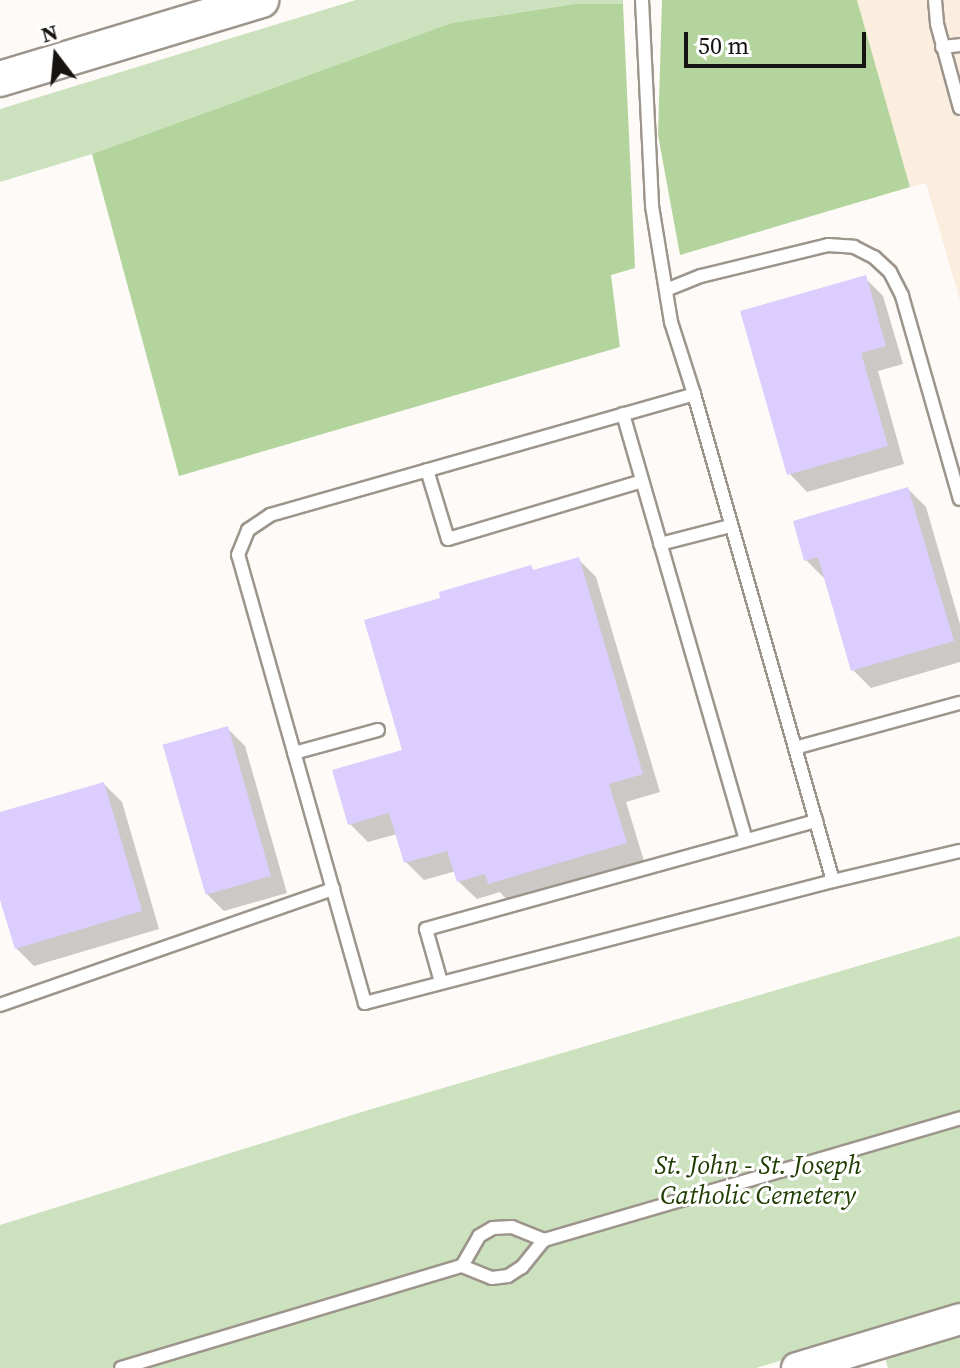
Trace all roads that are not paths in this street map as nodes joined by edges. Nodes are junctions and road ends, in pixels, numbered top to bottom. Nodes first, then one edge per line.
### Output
1 (261, 0) edge
2 (642, 0) edge
3 (935, 0) edge
4 (960, 45) edge
5 (942, 47) junction
6 (0, 79) edge
7 (960, 108) edge
8 (666, 290) junction
9 (694, 394) junction
10 (623, 414) junction
11 (427, 470) junction
12 (642, 481) junction
13 (960, 499) edge
14 (730, 526) junction
15 (660, 544) junction
16 (960, 703) edge
17 (378, 730) dead end
18 (795, 748) junction
19 (294, 753) junction
20 (816, 821) junction
21 (746, 840) junction
22 (960, 851) edge
23 (833, 881) junction
24 (333, 889) junction
25 (441, 982) junction
26 (0, 1005) edge
27 (960, 1118) edge
28 (544, 1240) junction
29 (462, 1266) junction
30 (960, 1319) edge
31 (121, 1368) edge
32 (797, 1368) edge

1 - 6 main road
2 - 8 lane
3 - 5 lane
4 - 5 lane
5 - 7 lane
8 - 9 lane
8 - 13 lane
9 - 10 lane
9 - 14 lane
10 - 11 lane
10 - 12 lane
11 - 12 lane
11 - 19 lane
12 - 15 lane
14 - 15 lane
14 - 18 lane
15 - 21 lane
16 - 18 lane
17 - 19 lane
18 - 20 lane
19 - 24 lane
20 - 21 lane
20 - 23 lane
21 - 25 lane
22 - 23 lane
23 - 25 lane
24 - 25 lane
24 - 26 lane
27 - 28 lane
28 - 29 lane
28 - 29 lane
29 - 31 lane
30 - 32 street

